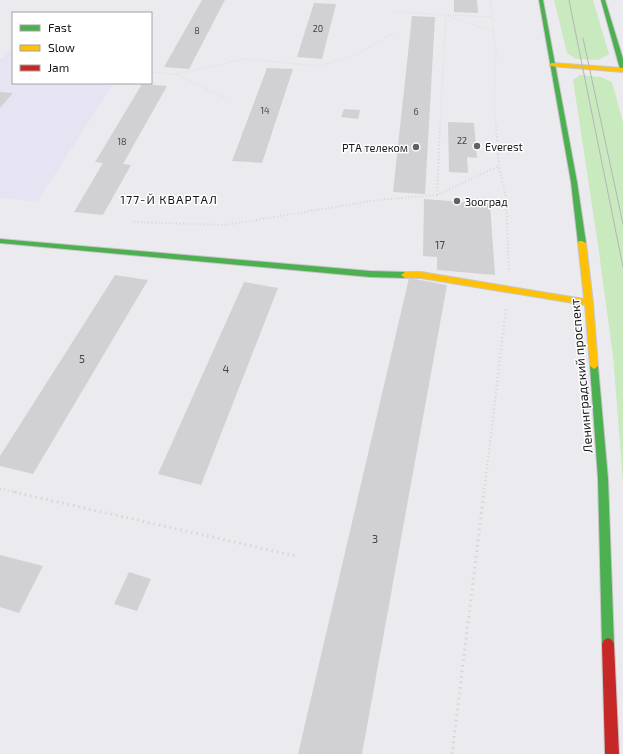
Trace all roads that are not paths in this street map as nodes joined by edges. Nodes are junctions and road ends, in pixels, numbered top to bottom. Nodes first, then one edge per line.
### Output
1 (541, 0) edge
2 (603, 0) edge
3 (552, 65) junction
4 (623, 69) edge
5 (0, 241) edge
6 (589, 303) junction
7 (612, 754) edge

1 - 3 main road, Ленинградский проспект
2 - 4 main road
3 - 4 main road
3 - 6 main road, Ленинградский проспект
5 - 6 main road
6 - 7 main road, Ленинградский проспект

